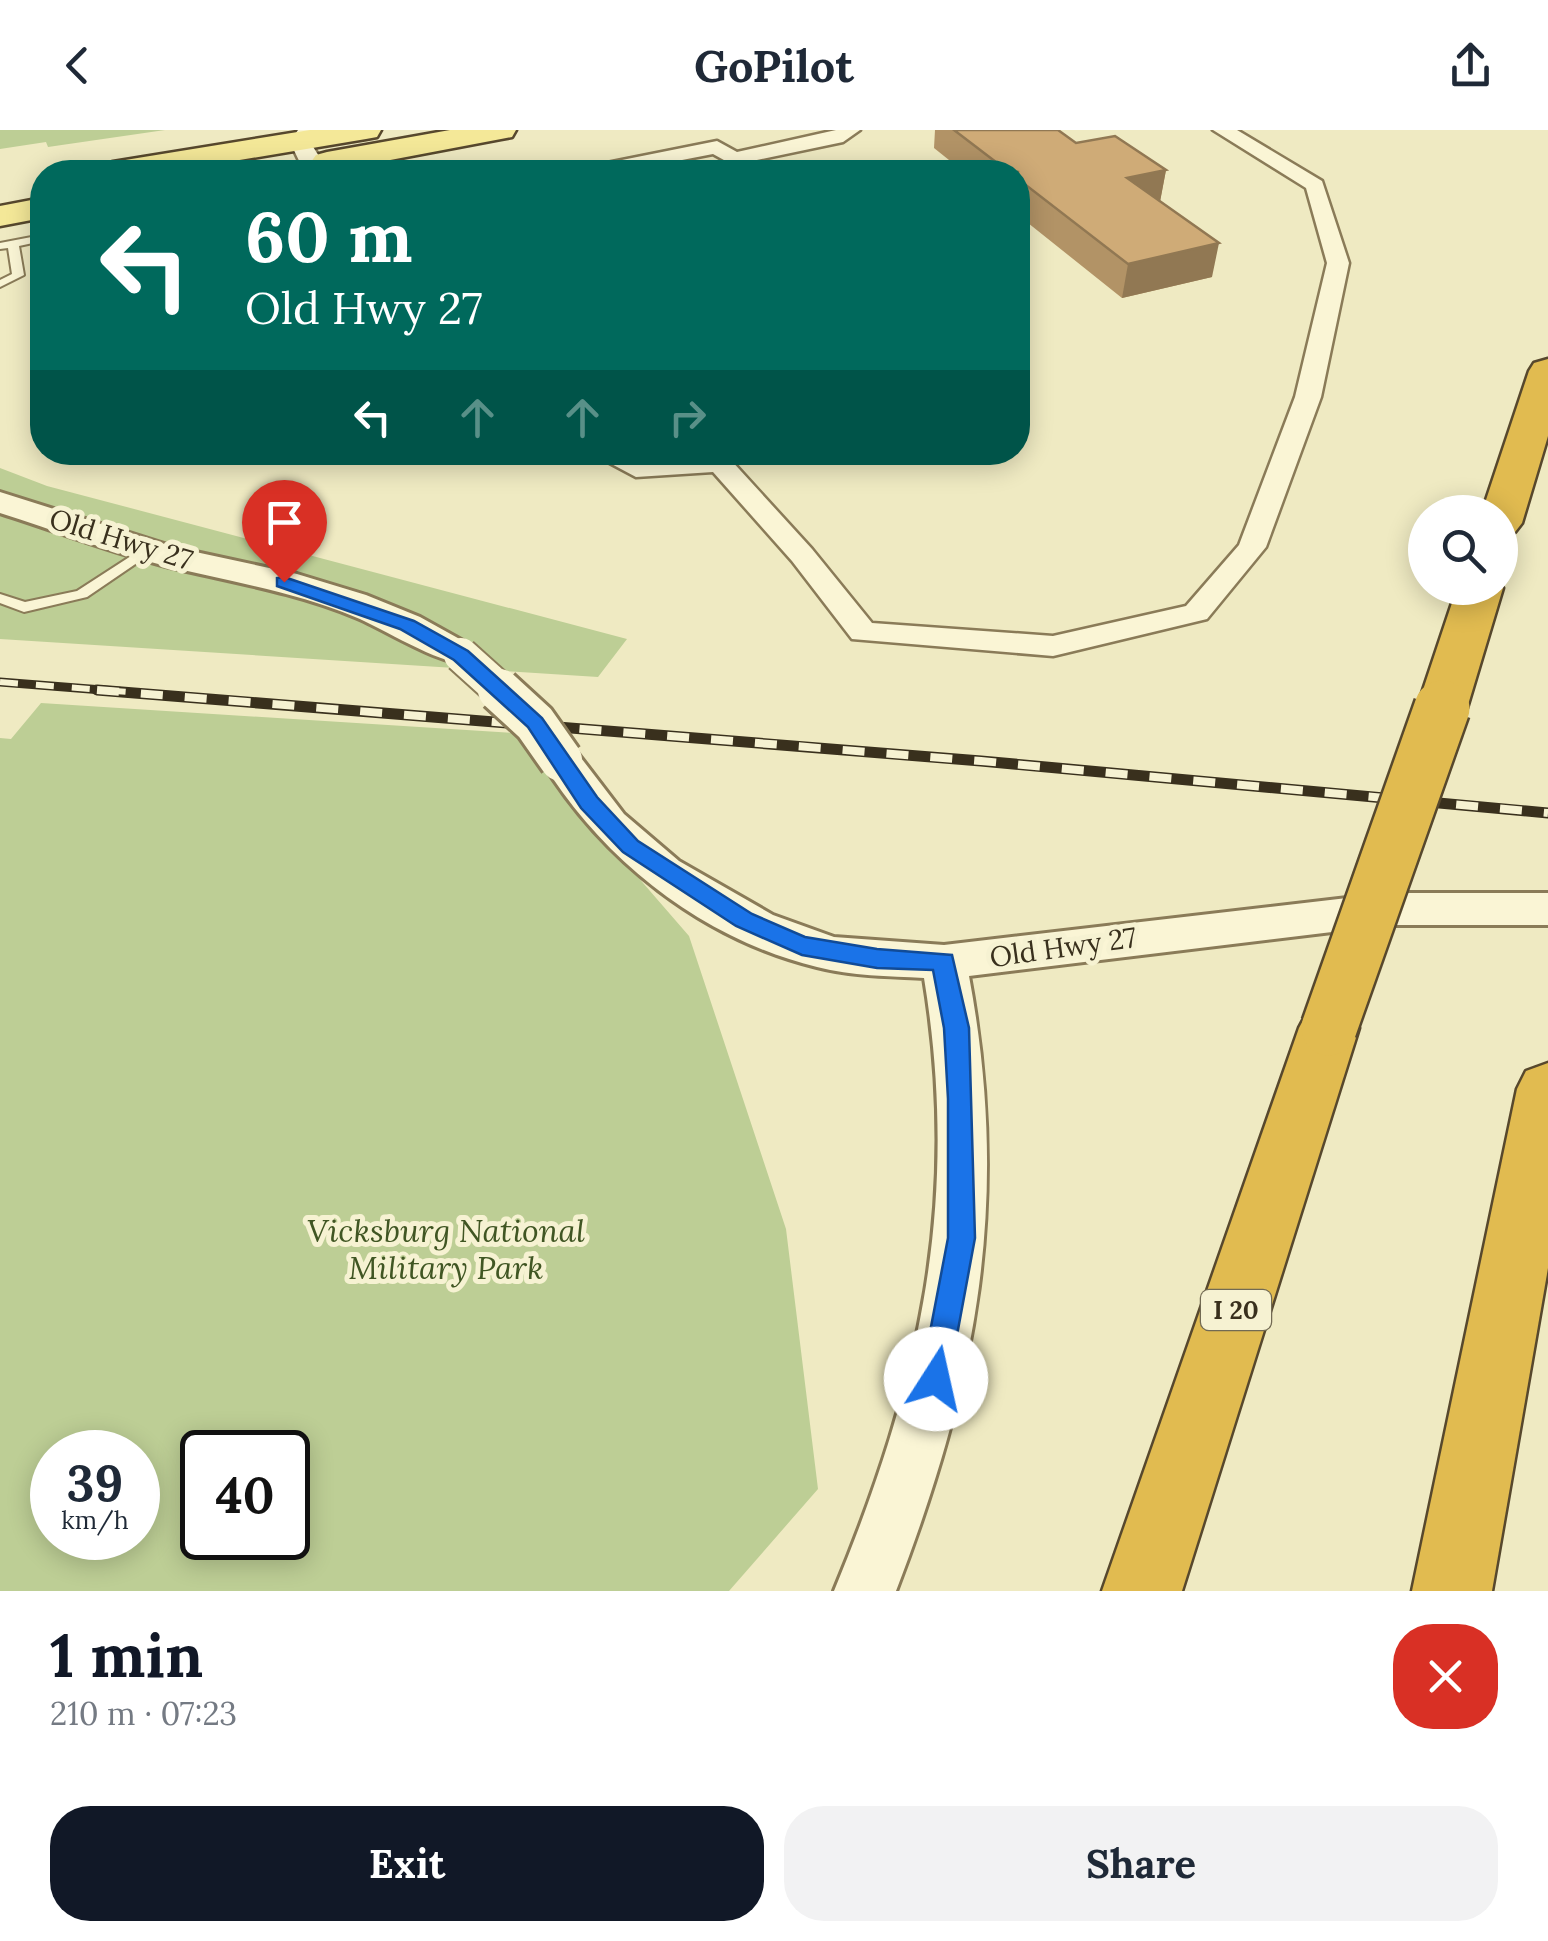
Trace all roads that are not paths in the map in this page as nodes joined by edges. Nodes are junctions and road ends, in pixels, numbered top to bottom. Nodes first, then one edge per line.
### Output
1 (366, 130) edge
2 (501, 130) edge
3 (850, 130) edge
4 (1222, 130) edge
5 (310, 152) edge
6 (231, 160) edge
7 (652, 160) edge
8 (30, 186) edge
9 (0, 191) edge
10 (30, 217) edge
11 (4, 235) edge
12 (30, 237) edge
13 (0, 284) edge
14 (1548, 371) edge
15 (630, 465) edge
16 (699, 465) edge
17 (721, 465) edge
18 (1509, 495) edge
19 (0, 502) edge
20 (148, 550) junction
21 (0, 598) edge
22 (1475, 605) edge
23 (1548, 908) edge
24 (944, 962) junction
25 (1548, 1089) edge
26 (864, 1591) edge
27 (1142, 1591) edge
28 (1452, 1591) edge

1 - 5 main road
2 - 5 main road
3 - 7 street
4 - 17 street
5 - 6 main road
8 - 9 main road
10 - 11 main road
11 - 12 lane
11 - 13 lane
14 - 18 highway
15 - 16 street
19 - 20 street, Old Hwy 27
20 - 21 lane
20 - 24 street, Old Hwy 27, bridge
22 - 27 highway, I 20, bridge
23 - 24 street, Old Hwy 27
24 - 26 street
25 - 28 highway

